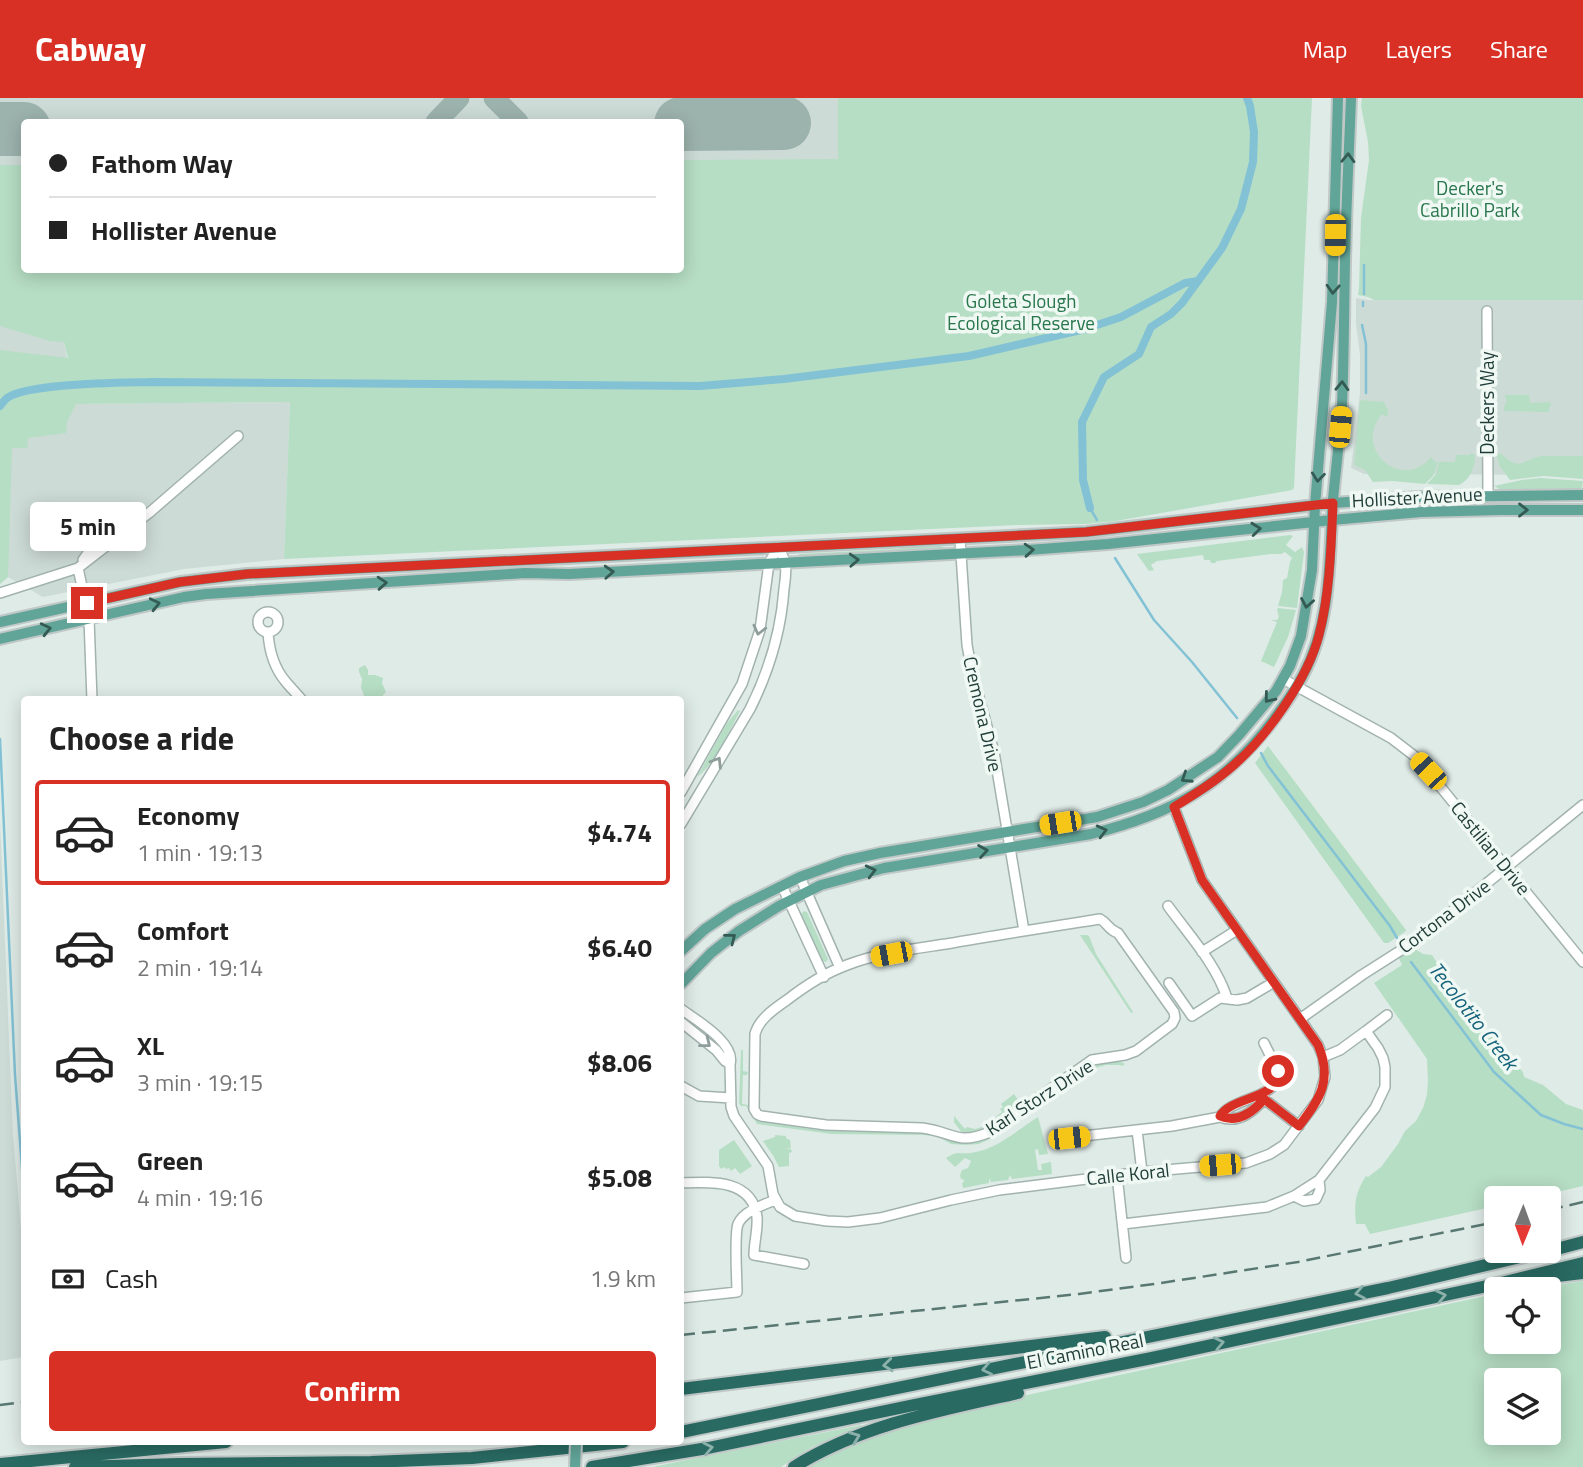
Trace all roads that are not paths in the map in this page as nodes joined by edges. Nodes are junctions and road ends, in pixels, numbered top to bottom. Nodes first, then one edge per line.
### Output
1 (1338, 98) edge
2 (1350, 98) edge
3 (1487, 311) dead end
4 (238, 436) dead end
5 (1488, 495) junction
6 (1583, 495) edge
7 (1333, 503) junction
8 (1315, 505) junction
9 (1583, 510) edge
10 (1332, 520) junction
11 (1314, 522) junction
12 (109, 524) dead end
13 (960, 539) junction
14 (778, 548) junction
15 (961, 555) junction
16 (769, 563) junction
17 (786, 564) junction
18 (79, 568) junction
19 (0, 593) edge
20 (87, 603) junction
21 (89, 619) junction
22 (1, 622) edge
23 (268, 632) dead end
24 (2, 639) edge
25 (1283, 679) junction
26 (1296, 686) junction
27 (92, 696) edge
28 (298, 696) edge
29 (684, 787) edge
30 (684, 789) edge
31 (698, 793) junction
32 (1583, 805) edge
33 (1174, 807) junction
34 (684, 819) edge
35 (1008, 831) junction
36 (1011, 847) junction
37 (1506, 868) junction
38 (800, 877) junction
39 (782, 886) junction
40 (807, 892) junction
41 (789, 900) junction
42 (1168, 906) dead end
43 (1237, 930) junction
44 (1024, 931) junction
45 (684, 948) edge
46 (1202, 953) junction
47 (1583, 961) edge
48 (840, 968) junction
49 (824, 976) junction
50 (684, 981) edge
51 (1274, 982) junction
52 (1169, 983) dead end
53 (1227, 998) junction
54 (684, 1011) edge
55 (1387, 1015) dead end
56 (1300, 1019) junction
57 (684, 1025) edge
58 (1366, 1031) junction
59 (1264, 1042) dead end
60 (1323, 1057) junction
61 (730, 1064) junction
62 (684, 1088) edge
63 (1264, 1096) junction
64 (731, 1098) junction
65 (1299, 1126) junction
66 (1137, 1130) junction
67 (1057, 1139) dead end
68 (1142, 1172) junction
69 (1116, 1175) junction
70 (1319, 1181) junction
71 (684, 1183) edge
72 (1294, 1196) junction
73 (775, 1199) junction
74 (755, 1209) junction
75 (1123, 1224) junction
76 (1583, 1242) edge
77 (1561, 1248) edge
78 (1126, 1258) dead end
79 (1583, 1263) edge
80 (804, 1264) dead end
81 (1491, 1264) edge
82 (1583, 1273) edge
83 (1526, 1277) edge
84 (1550, 1277) edge
85 (1484, 1287) edge
86 (684, 1298) edge
87 (1222, 1321) junction
88 (1152, 1358) junction
89 (684, 1389) edge
90 (684, 1431) edge
91 (195, 1445) edge
92 (576, 1445) edge
93 (595, 1445) edge
94 (0, 1464) edge
95 (75, 1467) edge
96 (575, 1467) edge
97 (592, 1467) edge
98 (794, 1467) edge

1 -> 8 main road
7 -> 2 main road
3 - 5 street, Deckers Way
4 - 18 street
5 - 6 main road, Hollister Avenue
5 - 7 main road, Hollister Avenue
7 - 8 main road, Hollister Avenue
7 - 10 main road
8 - 11 main road
8 - 13 main road, Hollister Avenue
10 -> 9 main road, Hollister Avenue
10 - 11 main road, Hollister Avenue
10 - 26 main road
15 -> 11 main road, Hollister Avenue
11 -> 25 main road
12 - 18 street
13 - 14 main road, Hollister Avenue
13 - 15 street, Cremona Drive
14 - 16 street
14 - 17 street
14 - 20 main road, Hollister Avenue
17 -> 15 main road, Hollister Avenue
15 - 35 street, Cremona Drive
16 - 17 main road, Hollister Avenue
21 -> 16 main road, Hollister Avenue
16 -> 29 street
31 -> 17 street
18 - 19 street
18 - 20 street
20 - 21 street
20 - 22 main road, Hollister Avenue
24 -> 21 main road, Hollister Avenue
21 - 27 street
23 - 28 street
25 - 26 street, Castilian Drive
25 -> 35 main road
26 - 33 main road
26 - 37 street, Castilian Drive
30 - 31 street
31 - 34 street
32 - 37 street, Cortona Drive
36 -> 33 main road
33 - 43 street
35 - 36 street, Cremona Drive
35 - 38 main road
40 -> 36 main road
36 - 44 street, Cremona Drive
37 - 47 street, Castilian Drive
37 - 56 street, Cortona Drive
38 - 39 main road
38 - 40 street
39 - 41 street
39 - 45 main road
40 - 41 main road
40 - 48 street
41 - 49 street
50 -> 41 main road
42 - 46 street
43 - 46 street
43 - 51 street
44 - 48 street, Karl Storz Drive
44 - 49 street, Karl Storz Drive
46 - 53 street
48 - 49 street, Karl Storz Drive
51 - 53 street
51 - 56 street
52 - 53 street
54 - 61 street
55 - 58 street
56 - 60 street
57 -> 61 street
58 - 60 street
58 - 70 street
59 - 63 street
60 - 65 street, Calle Koral
61 - 64 street
62 - 64 street
63 - 65 street
63 - 66 street
64 - 73 street
65 - 68 street, Calle Koral
66 - 67 street
66 - 68 street
68 - 69 street, Calle Koral
69 - 73 street, Calle Koral
69 - 75 street
70 - 72 street
70 - 72 street
71 - 74 street
72 - 75 street
73 - 74 street
74 - 80 street
74 - 86 street
75 - 78 street
76 - 77 highway, El Camino Real
79 - 83 highway, El Camino Real
81 -> 87 highway, El Camino Real
82 - 84 highway
88 -> 85 highway, El Camino Real
87 -> 89 highway
87 -> 90 highway, El Camino Real
97 -> 88 highway, El Camino Real
98 -> 88 highway
91 - 94 highway
92 - 96 main road, bridge
93 - 95 highway

